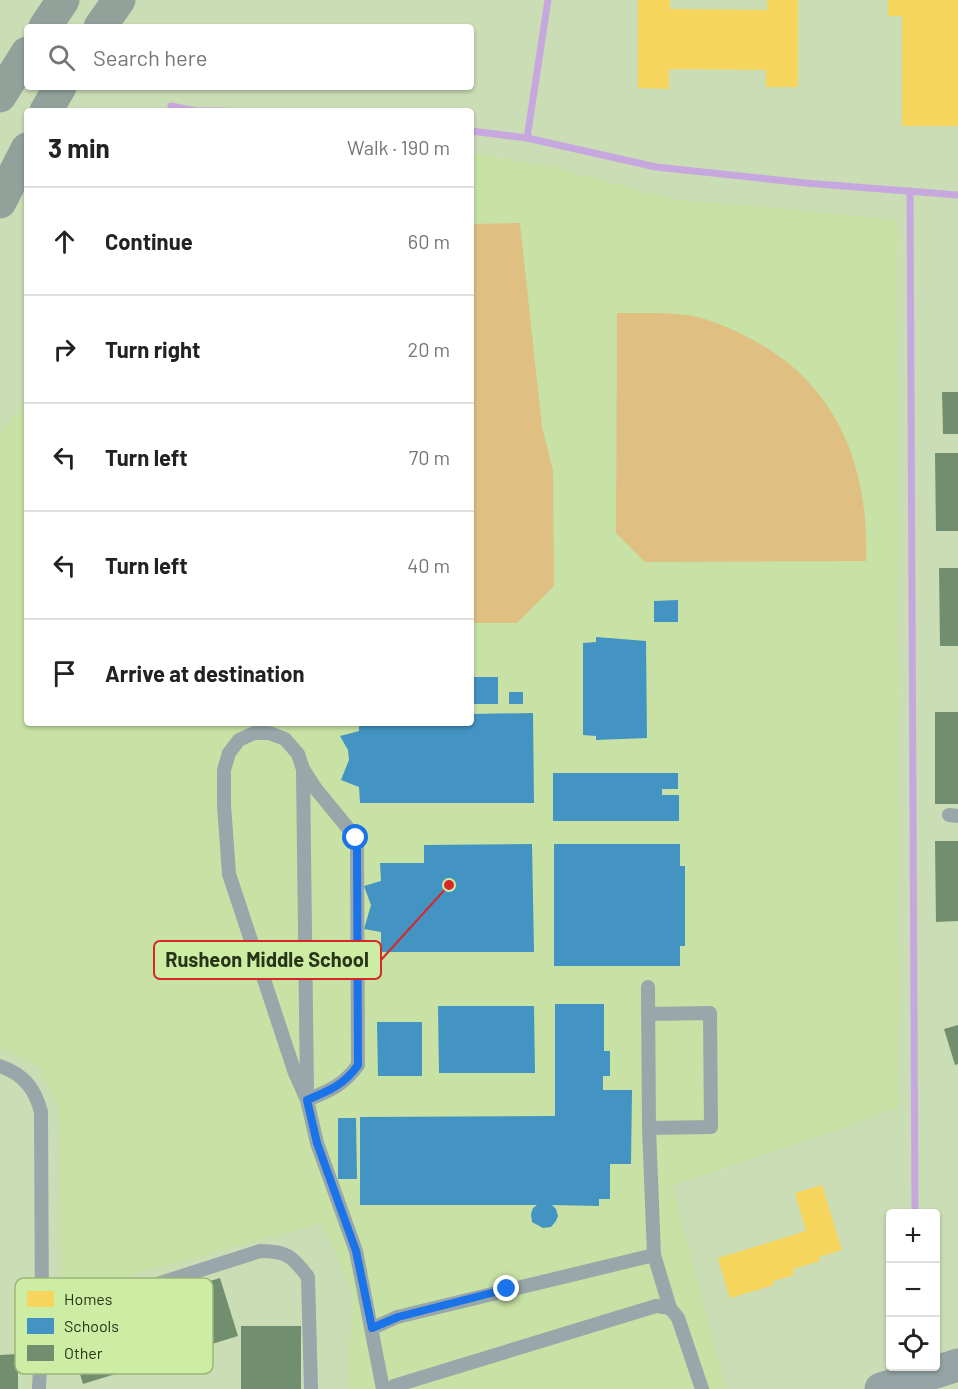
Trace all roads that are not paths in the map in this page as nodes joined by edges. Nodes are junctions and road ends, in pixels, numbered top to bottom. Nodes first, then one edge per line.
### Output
1 (63, 0) edge
2 (118, 0) edge
3 (47, 24) edge
4 (102, 24) edge
5 (24, 58) edge
6 (58, 90) edge
7 (0, 96) edge
8 (48, 108) edge
9 (24, 155) edge
10 (0, 202) edge
11 (303, 769) junction
12 (648, 987) dead end
13 (648, 1014) junction
14 (0, 1066) edge
15 (307, 1100) junction
16 (649, 1128) junction
17 (654, 1255) junction
18 (42, 1278) edge
19 (176, 1278) edge
20 (670, 1308) junction
21 (372, 1328) junction
22 (958, 1365) edge
23 (40, 1374) edge
24 (39, 1389) edge
25 (311, 1389) edge
26 (383, 1389) edge
27 (391, 1389) edge
28 (702, 1389) edge
29 (881, 1389) edge

1 - 3 highway
2 - 4 highway
5 - 7 highway
6 - 8 highway
9 - 10 highway
11 - 15 lane
11 - 15 lane
11 - 15 lane
12 - 13 lane
13 - 16 lane
13 - 16 lane
14 - 18 lane
15 - 21 lane
16 - 17 lane
17 - 20 lane
17 - 21 lane
19 - 25 lane
20 - 27 lane
20 - 28 lane
21 - 26 lane
22 - 29 main road
23 - 24 lane

